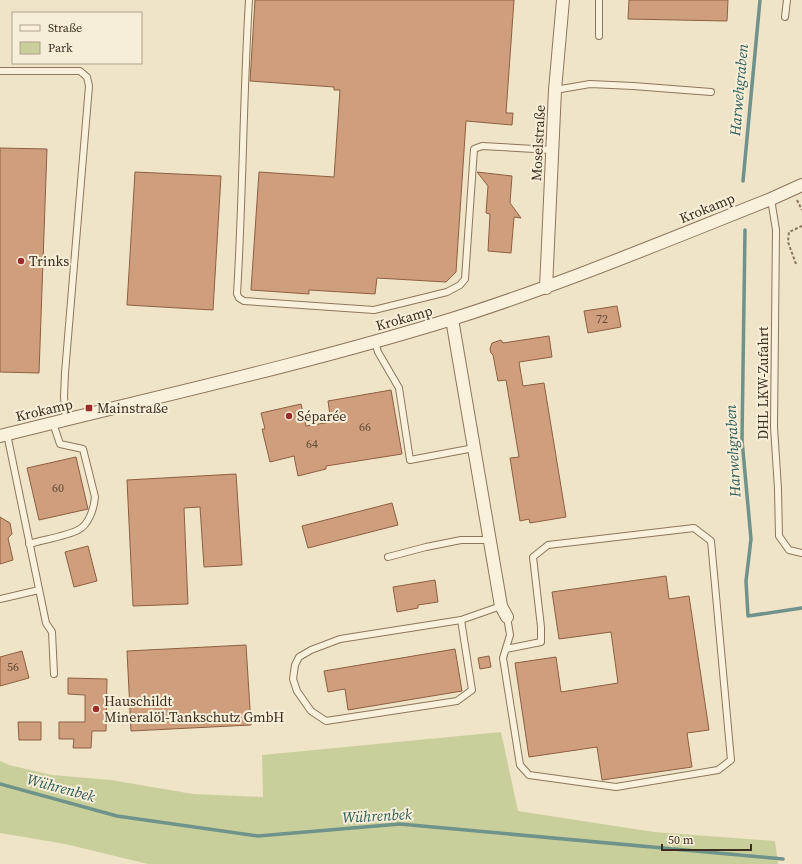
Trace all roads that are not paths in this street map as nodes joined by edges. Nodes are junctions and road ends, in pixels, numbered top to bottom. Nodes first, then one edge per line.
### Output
1 (249, 0) edge
2 (563, 0) edge
3 (599, 0) edge
4 (786, 0) edge
5 (785, 17) dead end
6 (599, 36) dead end
7 (0, 71) edge
8 (555, 90) junction
9 (711, 92) dead end
10 (552, 150) junction
11 (802, 185) edge
12 (771, 199) junction
13 (546, 288) junction
14 (452, 319) junction
15 (375, 342) junction
16 (66, 420) junction
17 (53, 423) junction
18 (4, 435) edge
19 (474, 448) junction
20 (490, 540) junction
21 (29, 544) junction
22 (802, 553) edge
23 (388, 556) dead end
24 (39, 590) junction
25 (0, 599) edge
26 (504, 612) junction
27 (460, 620) junction
28 (506, 649) junction
29 (54, 674) dead end

1 - 10 lane
2 - 8 street, Moselstraße
3 - 6 lane
4 - 5 lane
7 - 16 lane
8 - 9 lane
8 - 10 street, Moselstraße
10 - 13 street, Moselstraße
11 - 12 street, Krokamp
12 - 13 street, Krokamp
12 - 22 lane, DHL LKW-Zufahrt
13 - 14 street, Krokamp
14 - 15 street, Krokamp
14 - 19 street
15 - 16 street, Krokamp
15 - 19 lane
16 - 17 street, Krokamp
17 - 18 street, Krokamp
17 - 21 lane
18 - 21 lane
19 - 20 street
20 - 23 lane
20 - 26 street
21 - 24 lane
24 - 25 lane
24 - 29 lane
26 - 27 lane
26 - 28 lane
27 - 27 lane
28 - 28 lane

